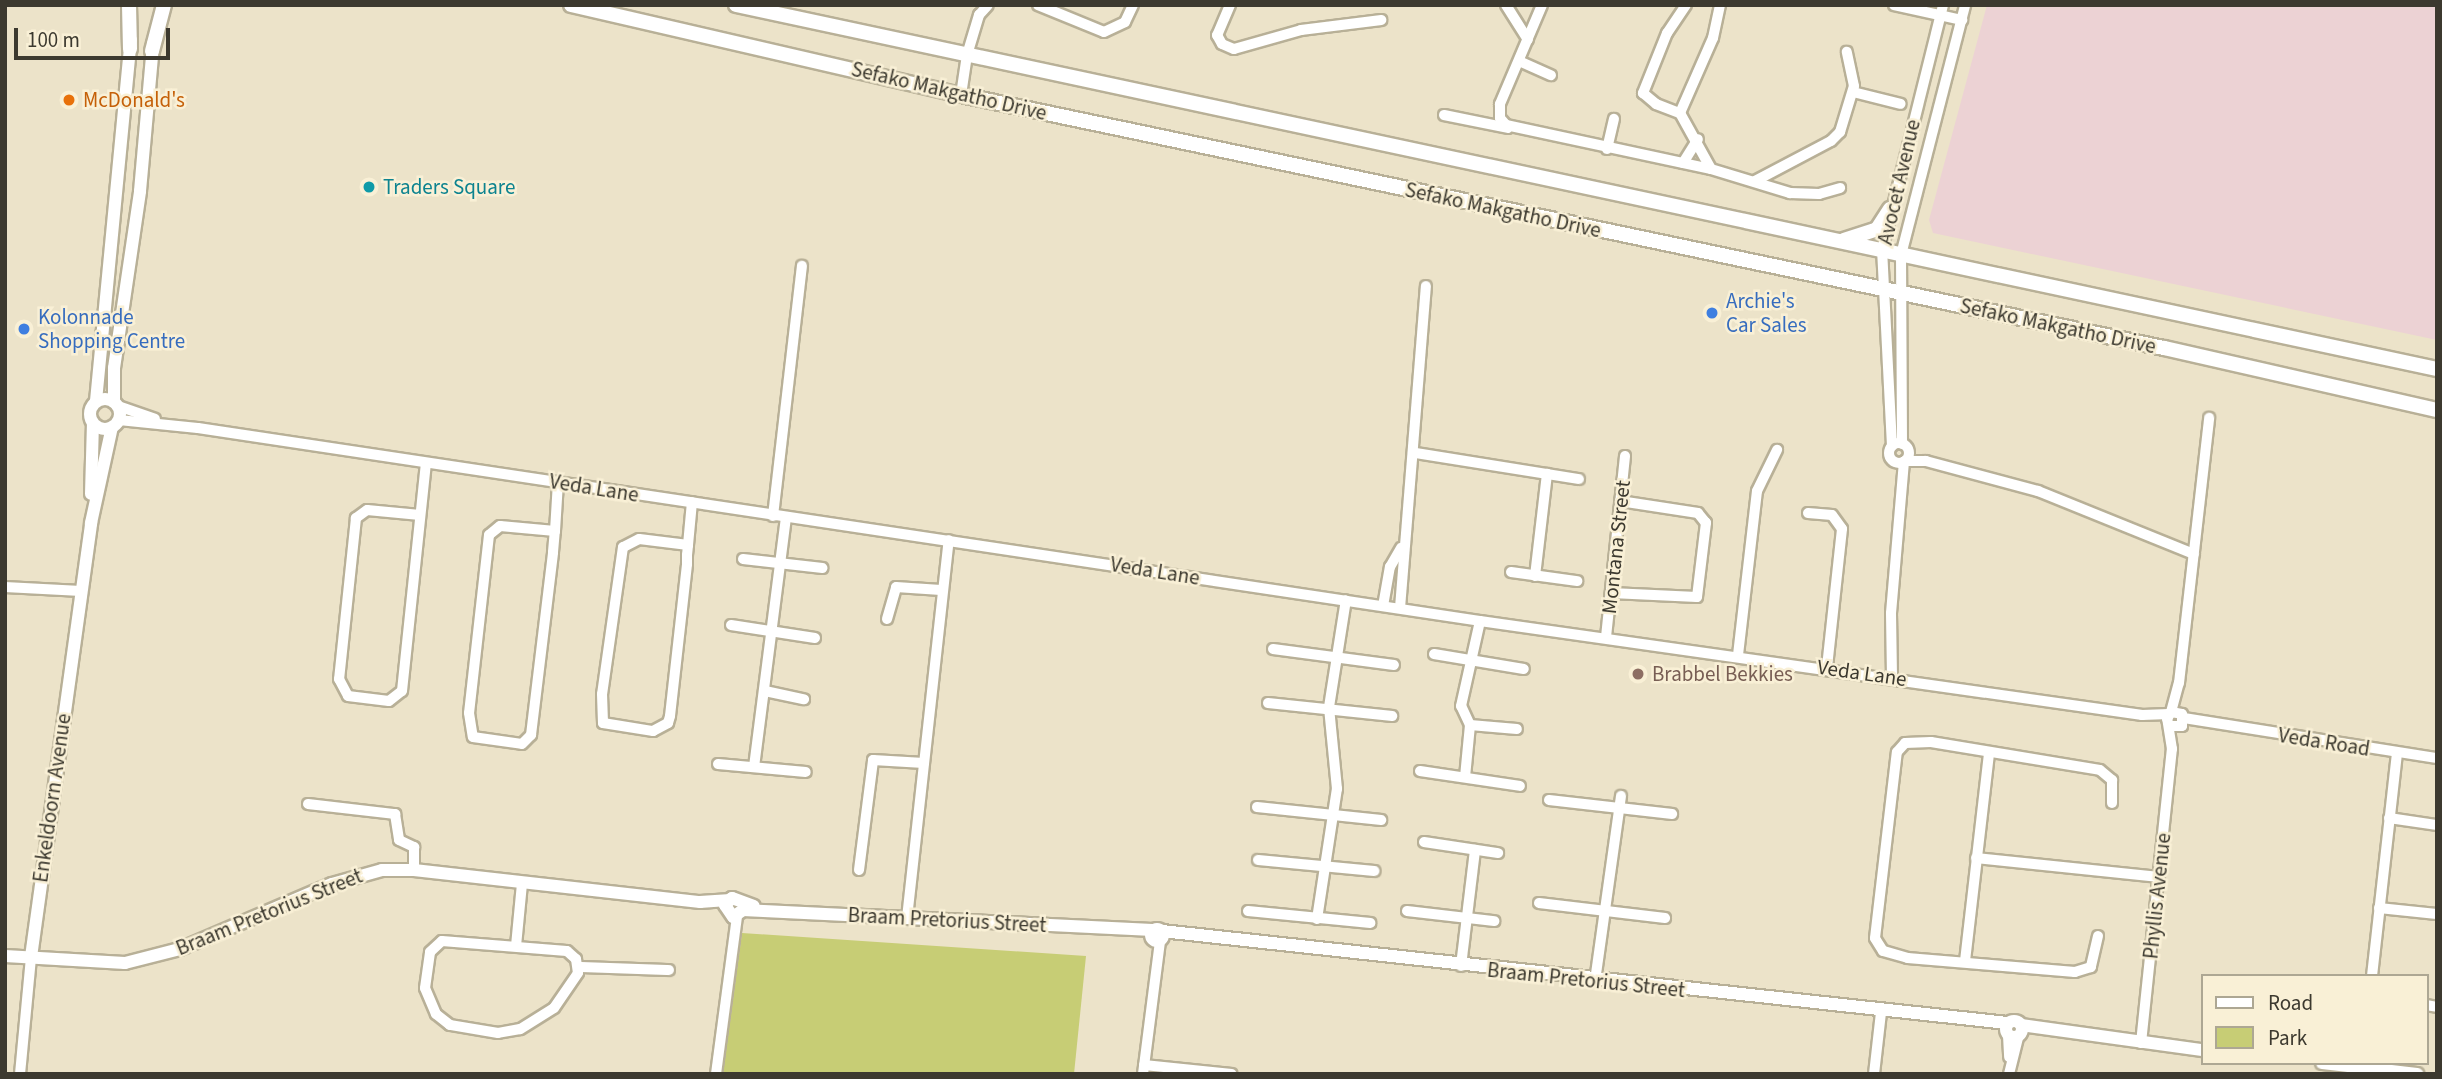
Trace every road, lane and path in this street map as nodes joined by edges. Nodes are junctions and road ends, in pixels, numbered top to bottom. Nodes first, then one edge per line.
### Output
1 (131, 5) edge
2 (157, 5) edge
3 (164, 5) edge
4 (571, 5) edge
5 (736, 5) edge
6 (988, 5) edge
7 (1133, 5) edge
8 (1230, 5) edge
9 (1506, 5) edge
10 (1542, 5) edge
11 (1686, 5) edge
12 (1720, 5) edge
13 (1894, 5) edge
14 (1943, 5) edge
15 (1965, 5) edge
16 (1039, 6) edge
17 (1940, 17) junction
18 (1381, 20) dead end
19 (1962, 20) junction
20 (1528, 40) junction
21 (130, 50) joint
22 (152, 51) junction
23 (1847, 52) dead end
24 (967, 55) junction
25 (1519, 61) junction
26 (1551, 75) dead end
27 (1853, 92) junction
28 (961, 95) junction
29 (1901, 104) dead end
30 (1680, 113) junction
31 (1444, 115) dead end
32 (1614, 119) dead end
33 (1514, 129) junction
34 (1698, 139) junction
35 (1607, 149) junction
36 (1683, 163) junction
37 (1711, 169) junction
38 (1755, 181) junction
39 (1840, 188) dead end
40 (1890, 209) junction
41 (1825, 239) junction
42 (1882, 250) junction
43 (1901, 255) junction
44 (802, 266) dead end
45 (1426, 286) dead end
46 (1882, 290) junction
47 (1900, 293) junction
48 (2437, 369) edge
49 (96, 401) junction
50 (116, 404) junction
51 (2437, 410) edge
52 (2209, 418) dead end
53 (169, 423) junction
54 (93, 424) junction
55 (115, 424) junction
56 (1777, 450) dead end
57 (1416, 453) junction
58 (1901, 454) junction
59 (1625, 456) dead end
60 (426, 464) junction
61 (1547, 474) junction
62 (1579, 479) dead end
63 (558, 482) junction
64 (1620, 501) junction
65 (692, 502) junction
66 (1808, 513) dead end
67 (420, 516) junction
68 (773, 516) junction
69 (786, 517) junction
70 (91, 523) junction
71 (555, 531) junction
72 (949, 540) junction
73 (688, 545) junction
74 (1401, 548) junction
75 (2194, 554) junction
76 (743, 559) dead end
77 (780, 563) junction
78 (822, 568) dead end
79 (1511, 572) dead end
80 (1535, 576) junction
81 (1577, 582) dead end
82 (5, 587) edge
83 (941, 590) junction
84 (81, 591) junction
85 (1611, 593) junction
86 (1346, 600) junction
87 (1383, 606) junction
88 (1400, 608) junction
89 (887, 619) dead end
90 (1480, 621) junction
91 (732, 625) dead end
92 (774, 631) junction
93 (1606, 637) junction
94 (815, 638) dead end
95 (1273, 649) dead end
96 (1434, 654) dead end
97 (1738, 655) junction
98 (1338, 657) junction
99 (1472, 661) junction
100 (1394, 665) dead end
101 (1827, 668) junction
102 (1524, 669) dead end
103 (1892, 677) junction
104 (765, 691) junction
105 (804, 699) dead end
106 (1268, 703) dead end
107 (1329, 707) junction
108 (2141, 715) joint
109 (1392, 716) dead end
110 (2176, 720) junction
111 (1470, 725) junction
112 (1517, 729) dead end
113 (2397, 753) junction
114 (1989, 754) junction
115 (2437, 758) edge
116 (924, 762) junction
117 (718, 764) dead end
118 (754, 767) junction
119 (1420, 771) dead end
120 (806, 772) dead end
121 (1465, 776) junction
122 (1520, 786) dead end
123 (1621, 796) dead end
124 (1549, 800) dead end
125 (2112, 803) dead end
126 (308, 804) dead end
127 (1257, 807) dead end
128 (1620, 808) junction
129 (1672, 814) dead end
130 (1332, 815) junction
131 (2389, 818) junction
132 (1381, 820) dead end
133 (2437, 825) edge
134 (1423, 842) dead end
135 (1475, 850) junction
136 (1498, 853) dead end
137 (1976, 858) junction
138 (1258, 860) dead end
139 (1325, 867) junction
140 (414, 870) junction
141 (859, 870) dead end
142 (1374, 871) dead end
143 (2159, 877) junction
144 (522, 884) junction
145 (1539, 903) dead end
146 (2379, 908) junction
147 (733, 909) junction
148 (1248, 911) dead end
149 (1407, 911) dead end
150 (1607, 911) junction
151 (2437, 914) edge
152 (907, 918) junction
153 (1467, 918) junction
154 (1665, 918) dead end
155 (1317, 919) junction
156 (1494, 921) dead end
157 (1370, 923) dead end
158 (1157, 936) junction
159 (2098, 936) dead end
160 (516, 946) junction
161 (5, 956) edge
162 (31, 957) junction
163 (1965, 961) junction
164 (1461, 966) junction
165 (579, 968) junction
166 (669, 970) dead end
167 (2372, 974) edge
168 (1595, 981) junction
169 (1881, 1013) junction
170 (2014, 1031) junction
171 (2141, 1043) junction
172 (2200, 1050) edge
173 (2339, 1065) edge
174 (1143, 1069) edge
175 (2009, 1071) edge
176 (20, 1074) edge
177 (716, 1074) edge
178 (1232, 1074) edge
179 (1874, 1074) edge
180 (2417, 1074) edge

1 - 21 main road
2 - 22 street
3 - 22 main road
4 - 28 main road, Sefako Makgatho Drive
5 - 24 main road, Sefako Makgatho Drive
6 - 24 street
7 - 16 street
8 - 18 street
9 - 20 street
10 - 20 street
11 - 30 street
12 - 30 street
13 - 17 street
14 - 17 street, Avocet Avenue
15 - 19 street, Avocet Avenue
17 - 19 street
17 - 40 street, Avocet Avenue
19 - 43 street, Avocet Avenue
20 - 25 street
21 - 49 street
22 - 50 street
23 - 27 street
24 - 28 street
24 - 41 main road, Sefako Makgatho Drive
25 - 26 street
25 - 33 street
27 - 29 street
27 - 38 street
28 - 46 main road, Sefako Makgatho Drive
30 - 34 street
31 - 33 street
32 - 35 street
33 - 35 street
34 - 36 street
34 - 37 street
35 - 36 street
36 - 37 street
37 - 38 street
38 - 39 street
40 - 41 main road
40 - 42 street, Avocet Avenue
41 - 42 main road, Sefako Makgatho Drive
42 - 43 main road, Sefako Makgatho Drive
42 - 46 street, Avocet Avenue
43 - 47 street, Avocet Avenue
43 - 48 main road, Sefako Makgatho Drive
44 - 68 street
45 - 57 street
46 - 47 main road, Sefako Makgatho Drive
46 - 58 street, Avocet Avenue
47 - 51 main road, Sefako Makgatho Drive
47 - 58 street, Avocet Avenue
49 - 50 street
49 - 54 street, Enkeldoorn Avenue
50 - 53 street
50 - 55 street, Enkeldoorn Avenue
52 - 75 street, Phyllis Avenue
53 - 55 street
53 - 60 street, Veda Lane
54 - 55 street
54 - 70 street, Enkeldoorn Avenue
55 - 70 street, Enkeldoorn Avenue
56 - 97 street
57 - 61 street
57 - 74 street
58 - 75 street
58 - 103 street
59 - 64 street, Montana Street
60 - 63 street, Veda Lane
60 - 67 street
61 - 62 street
61 - 80 street
63 - 65 street, Veda Lane
63 - 71 street
64 - 85 street, Montana Street
64 - 85 street
65 - 68 street, Veda Lane
65 - 73 street
66 - 101 street
67 - 67 street
68 - 69 street, Veda Lane
69 - 72 street, Veda Lane
69 - 77 street
70 - 84 street, Enkeldoorn Avenue
71 - 71 street
72 - 83 street
72 - 86 street, Veda Lane
73 - 73 street
74 - 87 street
74 - 88 street
75 - 110 street, Phyllis Avenue
76 - 77 street
77 - 78 street
77 - 92 street
79 - 80 street
80 - 81 street
82 - 84 street
83 - 89 street
83 - 116 street
84 - 162 street, Enkeldoorn Avenue
85 - 93 street, Montana Street
86 - 87 street, Veda Lane
86 - 98 street
87 - 88 street, Veda Lane
88 - 90 street, Veda Lane
90 - 93 street, Veda Lane
90 - 99 street
91 - 92 street
92 - 94 street
92 - 104 street
93 - 97 street, Veda Lane
95 - 98 street
96 - 99 street
97 - 101 street, Veda Lane
98 - 100 street
98 - 107 street
99 - 102 street
99 - 111 street
101 - 103 street, Veda Lane
103 - 108 street, Veda Lane
104 - 105 street
104 - 118 street
106 - 107 street
107 - 109 street
107 - 130 street
108 - 110 street, Veda Road
110 - 113 street, Veda Road
110 - 143 street, Phyllis Avenue
111 - 112 street
111 - 121 street
113 - 115 street, Veda Road
113 - 131 street
114 - 125 street
114 - 137 street
114 - 163 street
116 - 141 street
116 - 152 street
117 - 118 street
118 - 120 street
119 - 121 street
121 - 122 street
123 - 128 street
124 - 128 street
126 - 140 street
127 - 130 street
128 - 129 street
128 - 150 street
130 - 132 street
130 - 139 street
131 - 133 street
131 - 146 street
134 - 135 street
135 - 136 street
135 - 153 street
137 - 143 street
137 - 163 street
138 - 139 street
139 - 142 street
139 - 155 street
140 - 144 street, Braam Pretorius Street
140 - 162 street, Braam Pretorius Street
143 - 171 street, Phyllis Avenue
144 - 147 street, Braam Pretorius Street
144 - 160 street
145 - 150 street
146 - 151 street
146 - 167 street
147 - 152 street, Braam Pretorius Street
147 - 177 street
148 - 155 street
149 - 153 street
150 - 154 street
150 - 168 street
152 - 158 street, Braam Pretorius Street
153 - 156 street
153 - 164 street
155 - 157 street
158 - 164 street, Braam Pretorius Street
158 - 174 street
159 - 163 street
160 - 165 street
160 - 165 street
161 - 162 street, Braam Pretorius Street
162 - 176 street, Enkeldoorn Avenue
164 - 168 street, Braam Pretorius Street
165 - 166 street
168 - 169 street, Braam Pretorius Street
169 - 170 street, Braam Pretorius Street
169 - 179 street
170 - 171 street
170 - 175 street
171 - 172 street
173 - 180 street
174 - 178 street

